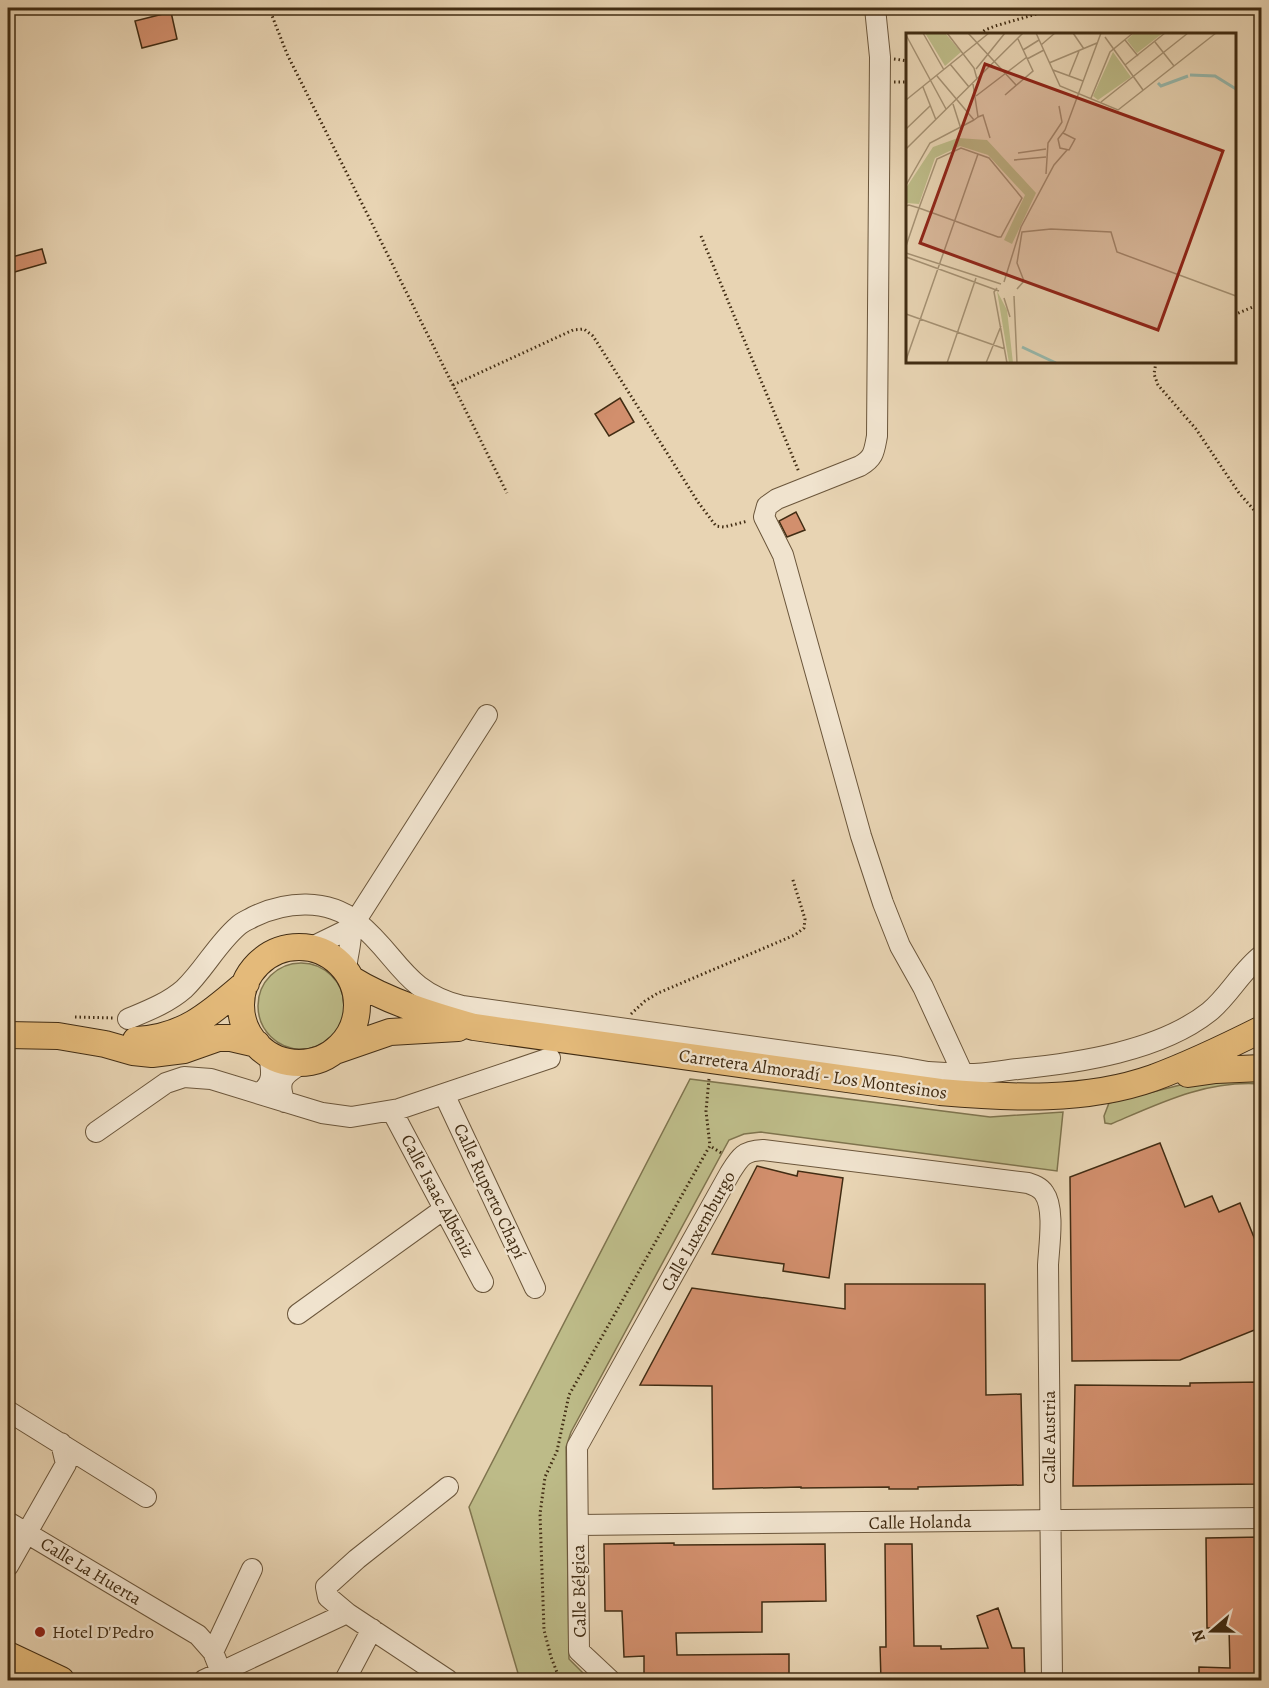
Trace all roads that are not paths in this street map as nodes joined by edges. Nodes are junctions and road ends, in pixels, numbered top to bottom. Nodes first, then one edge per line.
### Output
1 (875, 8) edge
2 (487, 715) dead end
3 (353, 924) junction
4 (310, 948) junction
5 (1262, 955) edge
6 (348, 975) junction
7 (246, 983) junction
8 (128, 1019) dead end
9 (474, 1027) junction
10 (1262, 1029) edge
11 (8, 1035) edge
12 (105, 1044) junction
13 (263, 1049) junction
14 (335, 1051) junction
15 (550, 1058) dead end
16 (303, 1063) junction
17 (1262, 1068) edge
18 (963, 1074) junction
19 (1152, 1078) junction
20 (259, 1093) junction
21 (444, 1094) junction
22 (285, 1102) junction
23 (392, 1111) junction
24 (96, 1132) dead end
25 (1045, 1194) joint
26 (444, 1209) junction
27 (483, 1282) dead end
28 (535, 1288) dead end
29 (298, 1314) dead end
30 (8, 1411) edge
31 (61, 1443) junction
32 (448, 1487) dead end
33 (146, 1497) dead end
34 (1262, 1518) edge
35 (1049, 1521) junction
36 (8, 1522) edge
37 (578, 1525) junction
38 (27, 1532) junction
39 (8, 1566) edge
40 (252, 1569) dead end
41 (347, 1613) junction
42 (372, 1629) junction
43 (213, 1652) junction
44 (8, 1655) edge
45 (212, 1676) edge
46 (61, 1680) edge
47 (345, 1680) edge
48 (448, 1680) edge
49 (610, 1680) edge
50 (1052, 1680) edge

1 - 18 street
2 - 3 street
3 - 4 street
3 - 6 street
3 - 8 street
3 - 18 street
4 - 6 main road
4 - 7 main road
5 - 18 street
6 - 9 main road, Carretera Almoradí - Los Montesinos
6 - 14 main road
7 - 12 main road
7 - 13 main road
9 - 14 main road, Carretera Almoradí - Los Montesinos
9 - 19 main road, Carretera Almoradí - Los Montesinos
10 - 19 main road, Carretera Almoradí - Los Montesinos
11 - 12 main road
12 - 13 main road
13 - 16 main road
13 - 20 street
14 - 16 main road
15 - 21 street
16 - 22 street
17 - 19 main road, Carretera Almoradí - Los Montesinos
20 - 22 street
20 - 24 street
21 - 23 street
21 - 28 street, Calle Ruperto Chapí
22 - 23 street
23 - 26 street, Calle Isaac Albéniz
25 - 35 street, Calle Austria
25 - 37 street, Calle Luxemburgo
26 - 27 street, Calle Isaac Albéniz
26 - 29 street
30 - 31 street
31 - 33 street
31 - 38 street
32 - 41 street
34 - 35 street, Calle Holanda
35 - 37 street, Calle Holanda
35 - 50 street, Calle Austria
36 - 38 street, Calle La Huerta
37 - 49 street, Calle Bélgica
38 - 39 street
38 - 43 street, Calle La Huerta
40 - 43 street
41 - 42 street
41 - 45 street
42 - 47 street
42 - 48 street
43 - 45 street, Calle La Huerta
44 - 46 main road

